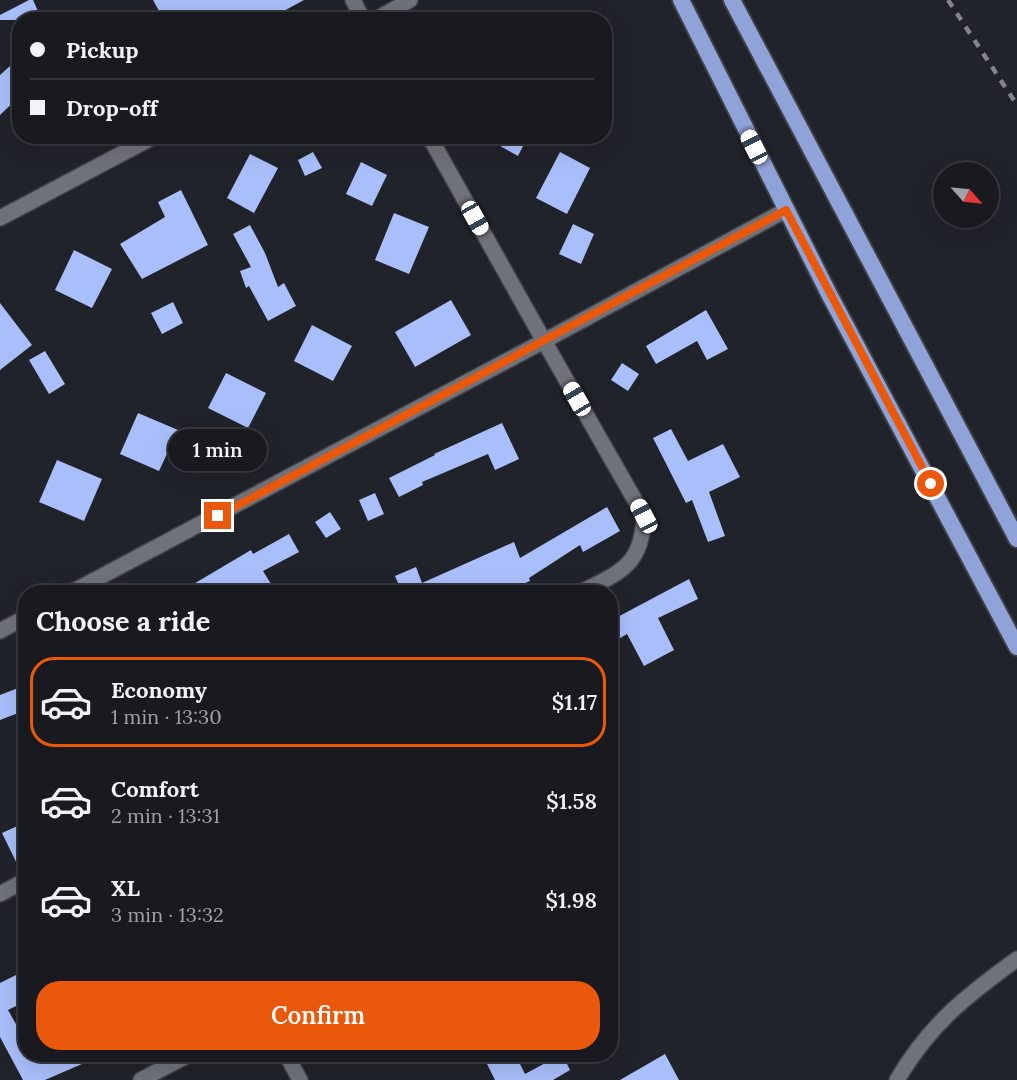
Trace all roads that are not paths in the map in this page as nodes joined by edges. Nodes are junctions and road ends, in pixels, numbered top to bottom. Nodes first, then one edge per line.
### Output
1 (410, 0) edge
2 (670, 0) edge
3 (681, 0) edge
4 (732, 0) edge
5 (389, 12) edge
6 (691, 20) junction
7 (140, 144) edge
8 (433, 144) edge
9 (786, 210) junction
10 (0, 218) edge
11 (544, 341) junction
12 (1017, 539) edge
13 (85, 585) edge
14 (595, 585) edge
15 (18, 621) edge
16 (0, 631) edge
17 (1017, 647) edge
18 (18, 884) edge
19 (0, 894) edge
20 (1017, 958) edge
21 (175, 1062) edge
22 (290, 1062) edge
23 (141, 1080) edge
24 (300, 1080) edge
25 (897, 1080) edge

1 - 5 street
2 - 6 highway
3 - 6 highway
4 - 12 highway
6 - 9 highway
7 - 10 street
8 - 11 street
9 - 11 street
9 - 17 highway
11 - 13 street
11 - 14 street
15 - 16 street
18 - 19 street
20 - 25 street
21 - 23 street
22 - 24 street

